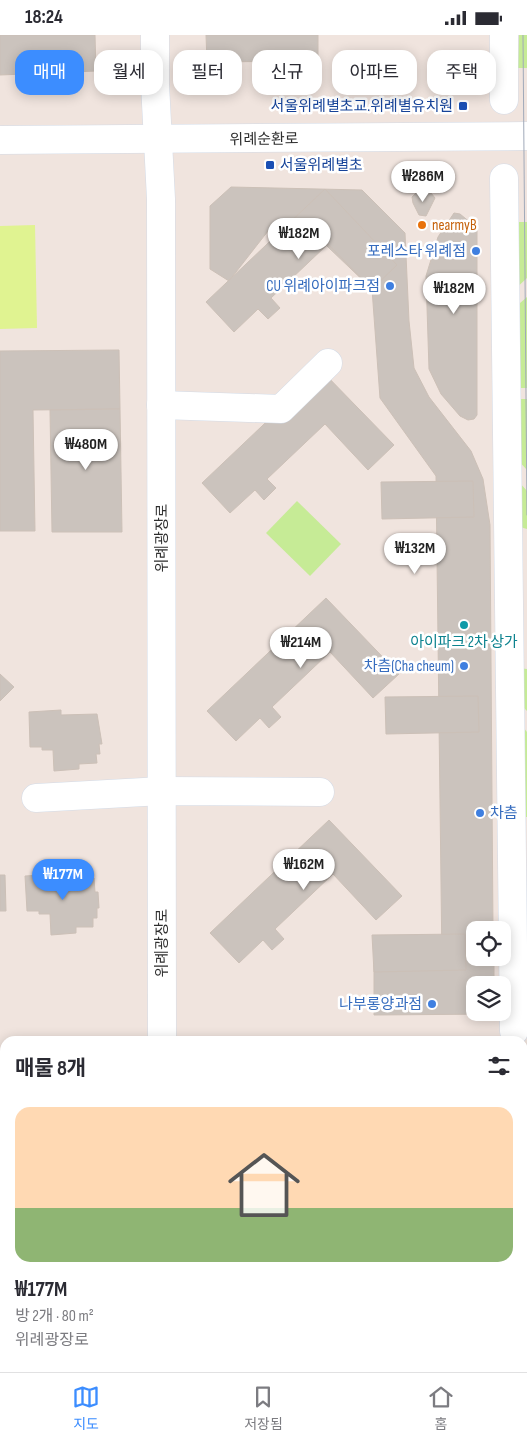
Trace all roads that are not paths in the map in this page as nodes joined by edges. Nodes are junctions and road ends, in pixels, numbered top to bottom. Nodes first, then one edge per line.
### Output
1 (156, 35) edge
2 (504, 35) edge
3 (504, 100) dead end
4 (527, 136) edge
5 (0, 140) edge
6 (158, 140) junction
7 (504, 178) dead end
8 (328, 363) dead end
9 (161, 405) junction
10 (162, 791) junction
11 (320, 792) dead end
12 (36, 798) dead end
13 (514, 1031) dead end
14 (162, 1036) edge

1 - 6 street, 위례광장로
2 - 3 street
4 - 6 street, 위례순환로
5 - 6 street, 위례순환로
6 - 9 street, 위례광장로
7 - 13 street
8 - 9 street
9 - 10 street, 위례광장로
10 - 11 street
10 - 12 street
10 - 14 street, 위례광장로

